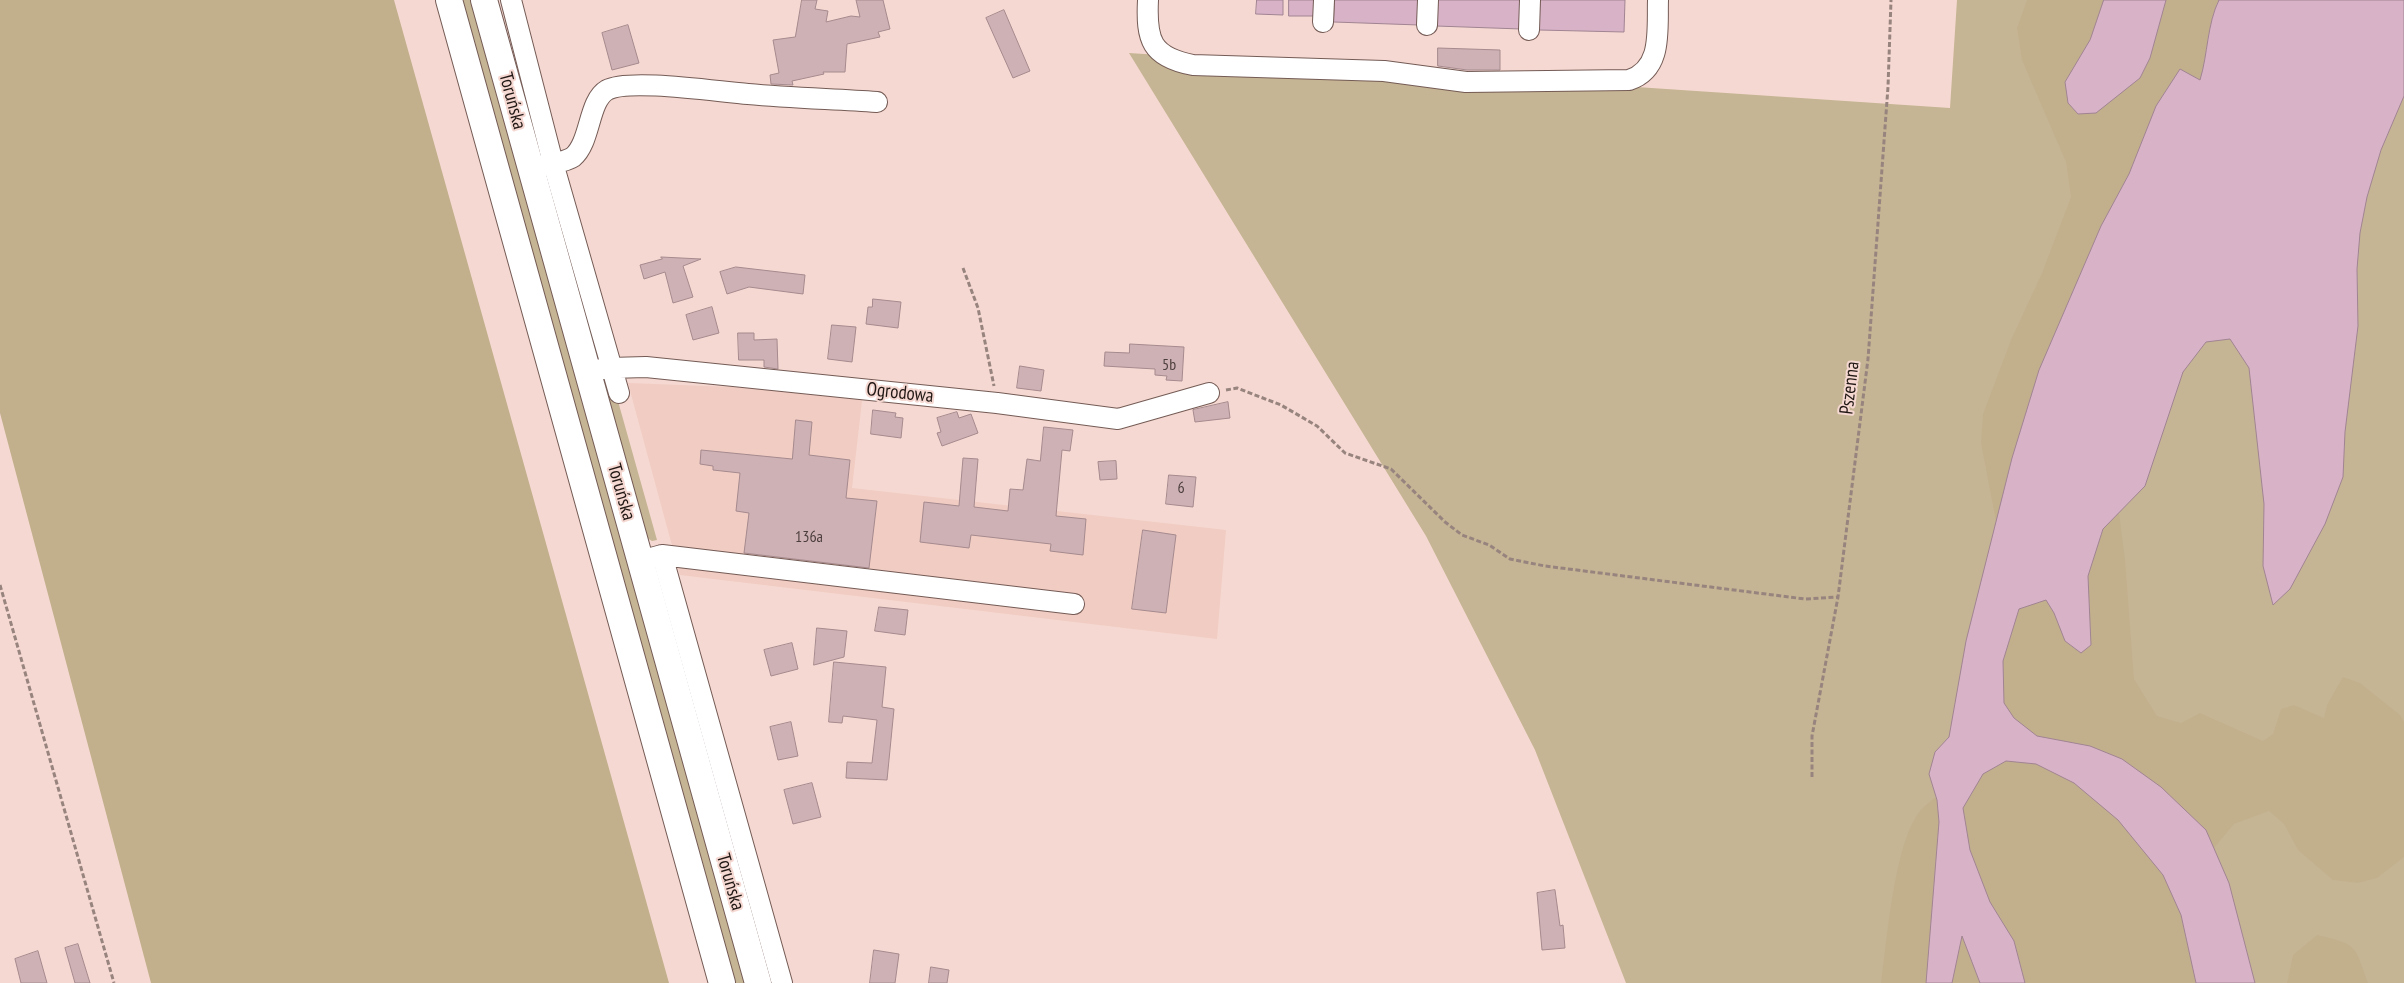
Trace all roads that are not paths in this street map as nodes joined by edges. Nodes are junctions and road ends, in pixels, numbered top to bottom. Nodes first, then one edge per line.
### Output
1 (449, 0) edge
2 (484, 0) edge
3 (511, 0) edge
4 (1148, 0) edge
5 (1324, 0) edge
6 (1428, 0) edge
7 (1530, 0) edge
8 (1658, 0) edge
9 (1323, 22) dead end
10 (1427, 25) dead end
11 (1529, 30) dead end
12 (877, 102) dead end
13 (542, 166) junction
14 (598, 369) junction
15 (618, 394) dead end
16 (1209, 394) road end
17 (651, 558) junction
18 (1074, 604) dead end
19 (722, 983) edge
20 (758, 983) edge
21 (782, 983) edge

1 - 19 main road, Toruńska
2 - 13 main road, Toruńska
3 - 13 street
4 - 8 street
5 - 9 street
6 - 10 street
7 - 11 street
12 - 13 street
13 - 14 main road, Toruńska
14 - 15 street
14 - 16 street, Ogrodowa
14 - 17 main road, Toruńska
17 - 18 street
17 - 20 main road, Toruńska
17 - 21 street

